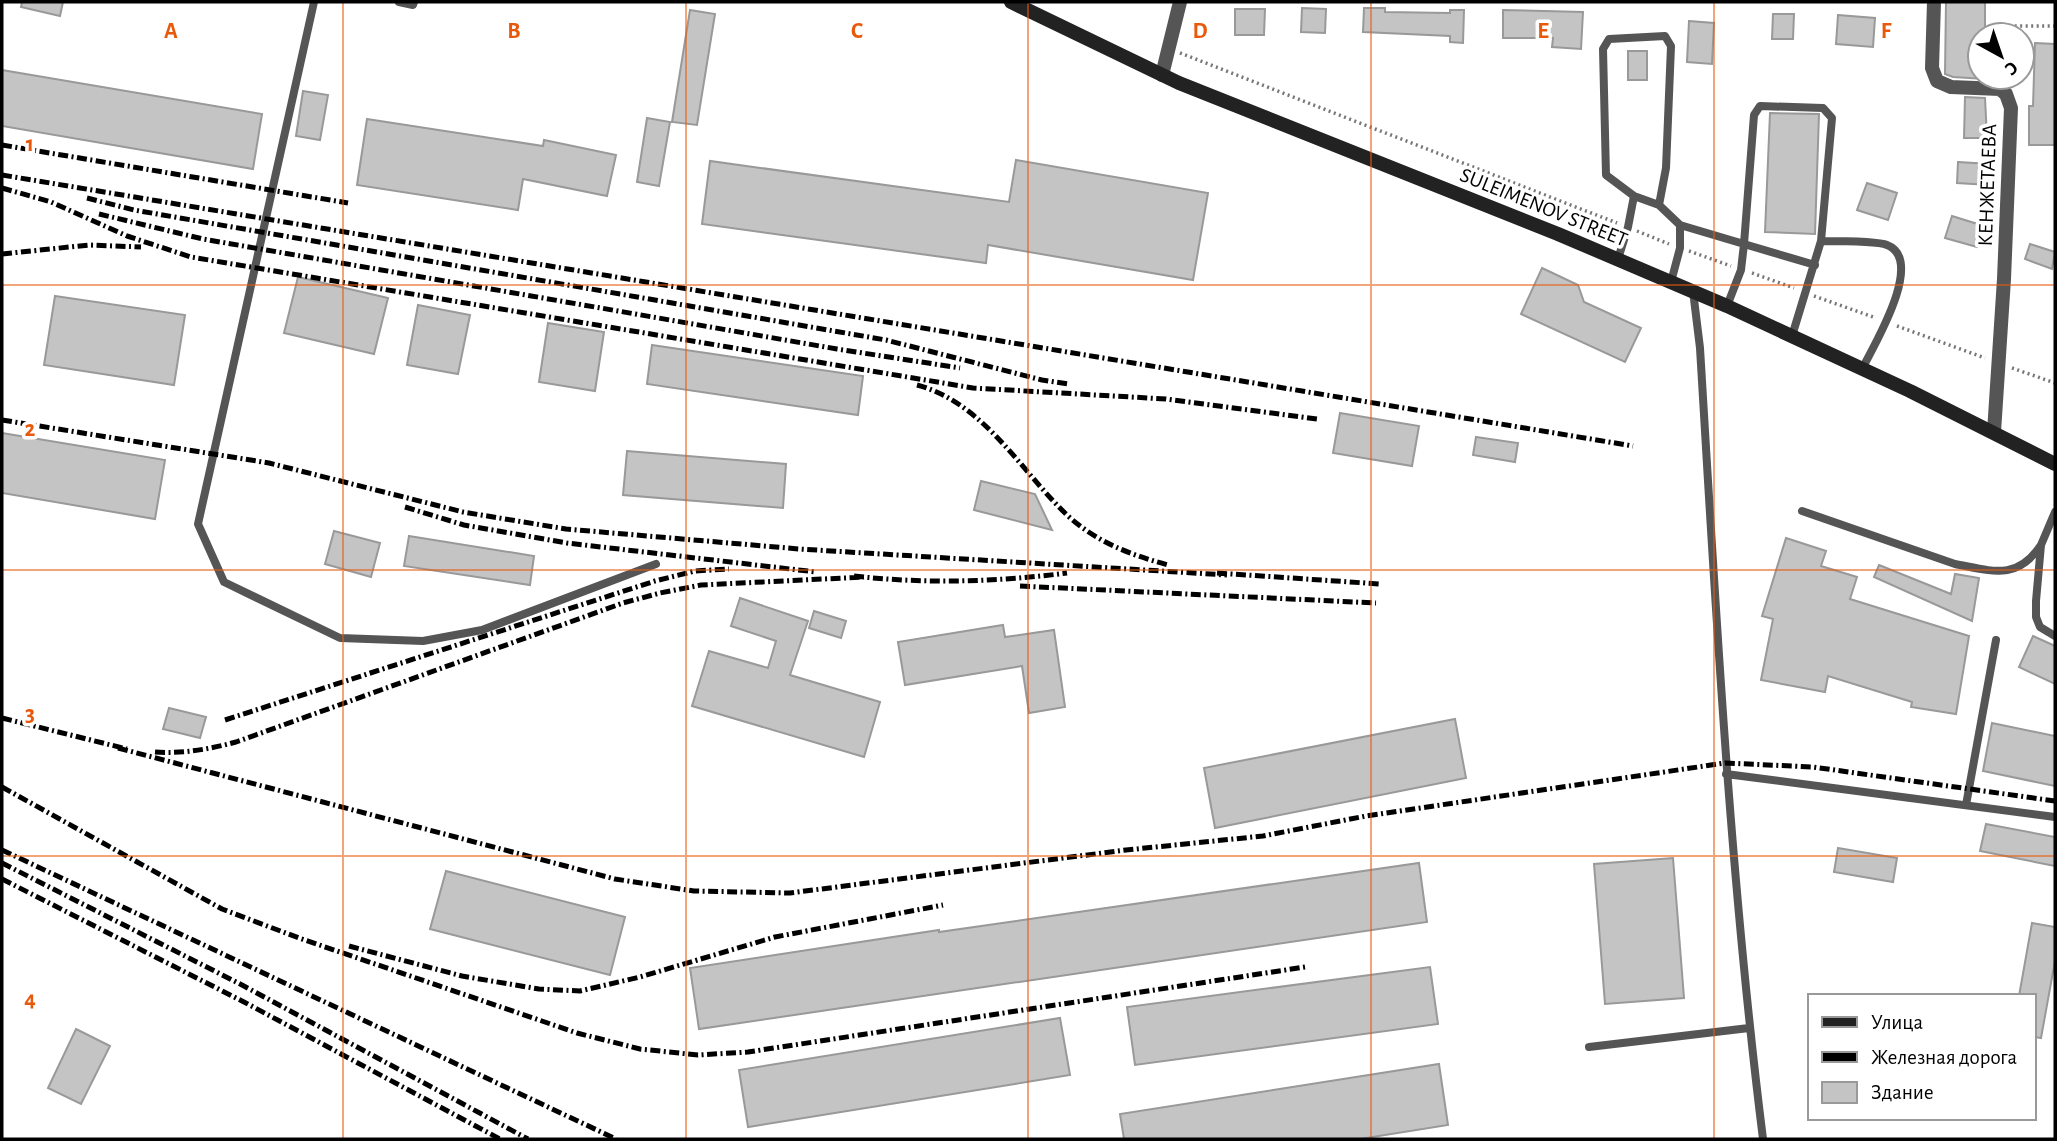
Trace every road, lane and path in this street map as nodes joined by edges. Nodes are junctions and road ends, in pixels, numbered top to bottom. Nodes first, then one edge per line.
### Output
1 (314, 2) edge
2 (399, 2) edge
3 (414, 2) edge
4 (1011, 2) edge
5 (1180, 2) edge
6 (1934, 2) edge
7 (2036, 26) edge
8 (2055, 26) edge
9 (1169, 48) junction
10 (1162, 75) junction
11 (1966, 86) edge
12 (2004, 91) edge
13 (1634, 196) junction
14 (1659, 205) junction
15 (1680, 225) junction
16 (1628, 227) junction
17 (1821, 241) junction
18 (1744, 244) junction
19 (1680, 248) junction
20 (1618, 259) junction
21 (1815, 265) junction
22 (1741, 270) junction
23 (1671, 282) junction
24 (1693, 291) junction
25 (1805, 293) junction
26 (1727, 306) junction
27 (1885, 322) junction
28 (1792, 336) junction
29 (1997, 363) junction
30 (1862, 369) junction
31 (2055, 383) edge
32 (1994, 432) junction
33 (2055, 464) edge
34 (1802, 511) dead end
35 (2055, 512) edge
36 (2040, 545) junction
37 (656, 564) dead end
38 (2055, 636) edge
39 (1996, 640) dead end
40 (1726, 774) junction
41 (1966, 805) junction
42 (2055, 817) edge
43 (1749, 1028) junction
44 (1590, 1046) dead end
45 (1763, 1139) edge

1 - 37 lane
2 - 3 lane
4 - 10 street, SULEIMENOV STREET
5 - 9 street
6 - 11 street, КЕНЖЕТАЕВА
7 - 8 path
9 - 10 street
9 - 16 path
10 - 20 street, SULEIMENOV STREET
12 - 29 street, КЕНЖЕТАЕВА
13 - 14 lane
13 - 14 lane
13 - 16 lane
14 - 15 lane
15 - 18 lane
15 - 19 lane
16 - 19 path
16 - 20 lane
17 - 18 lane
17 - 21 lane
17 - 27 lane
18 - 21 lane
18 - 22 lane
19 - 22 path
19 - 23 lane
20 - 23 street, SULEIMENOV STREET
21 - 25 lane
22 - 25 path
22 - 26 lane
23 - 24 street, SULEIMENOV STREET
24 - 26 street, SULEIMENOV STREET
24 - 40 lane
25 - 27 path
25 - 28 lane
26 - 28 street, SULEIMENOV STREET
27 - 29 path
27 - 30 lane
28 - 30 street, SULEIMENOV STREET
29 - 31 path
29 - 32 street, КЕНЖЕТАЕВА
30 - 32 street, SULEIMENOV STREET
32 - 33 street, SULEIMENOV STREET
34 - 36 lane
35 - 36 lane
36 - 38 lane
39 - 41 lane
40 - 41 lane
40 - 43 lane
41 - 42 lane
43 - 44 lane
43 - 45 lane

